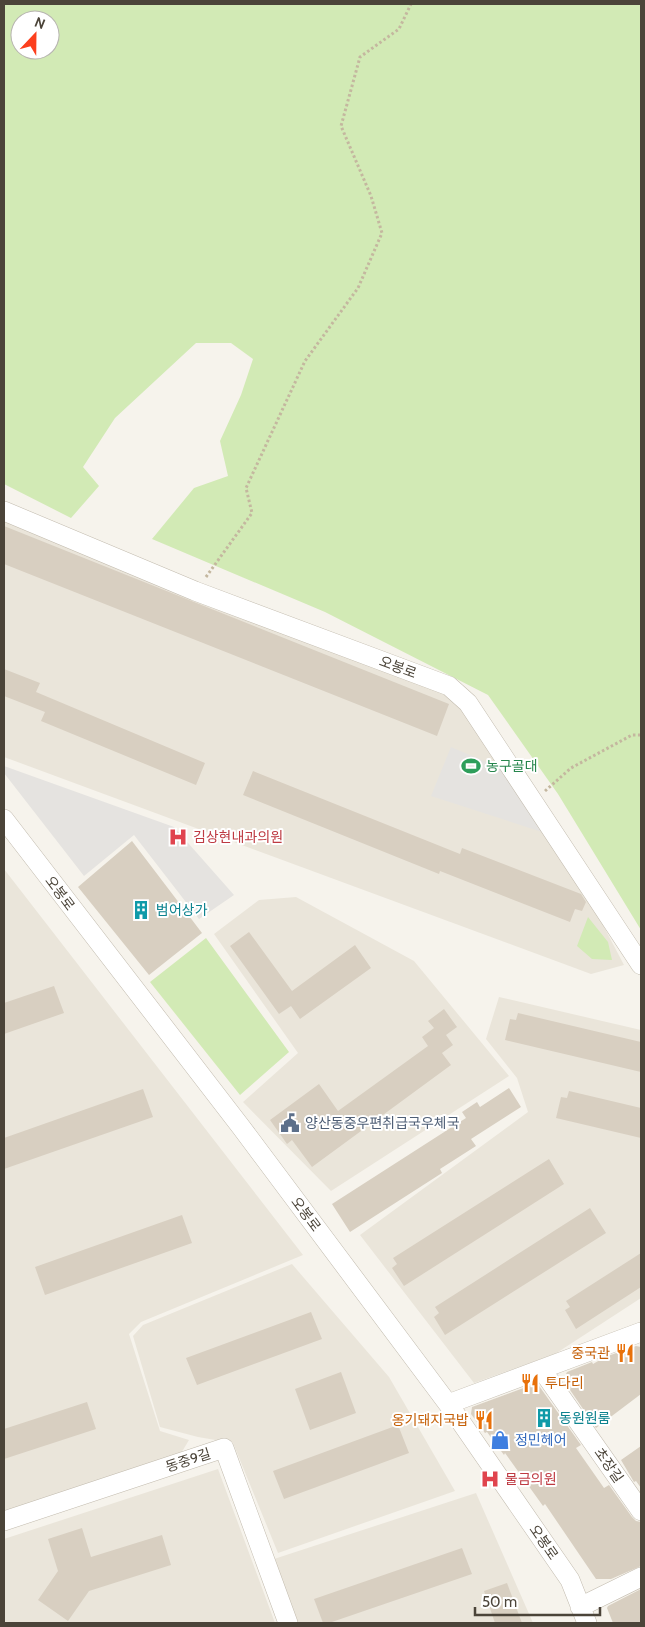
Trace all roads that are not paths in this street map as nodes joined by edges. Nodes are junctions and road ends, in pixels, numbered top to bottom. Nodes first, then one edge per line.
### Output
1 (4, 511) edge
2 (4, 819) edge
3 (641, 965) edge
4 (641, 1334) edge
5 (542, 1370) junction
6 (448, 1404) junction
7 (641, 1511) edge
8 (4, 1521) edge
9 (641, 1577) edge
10 (583, 1615) edge
11 (288, 1623) edge

1 - 3 street, 오봉로
2 - 6 street, 오봉로
4 - 5 street
5 - 6 street
5 - 7 street, 초장길
6 - 10 street, 오봉로
8 - 11 street, 동중9길
9 - 10 street

